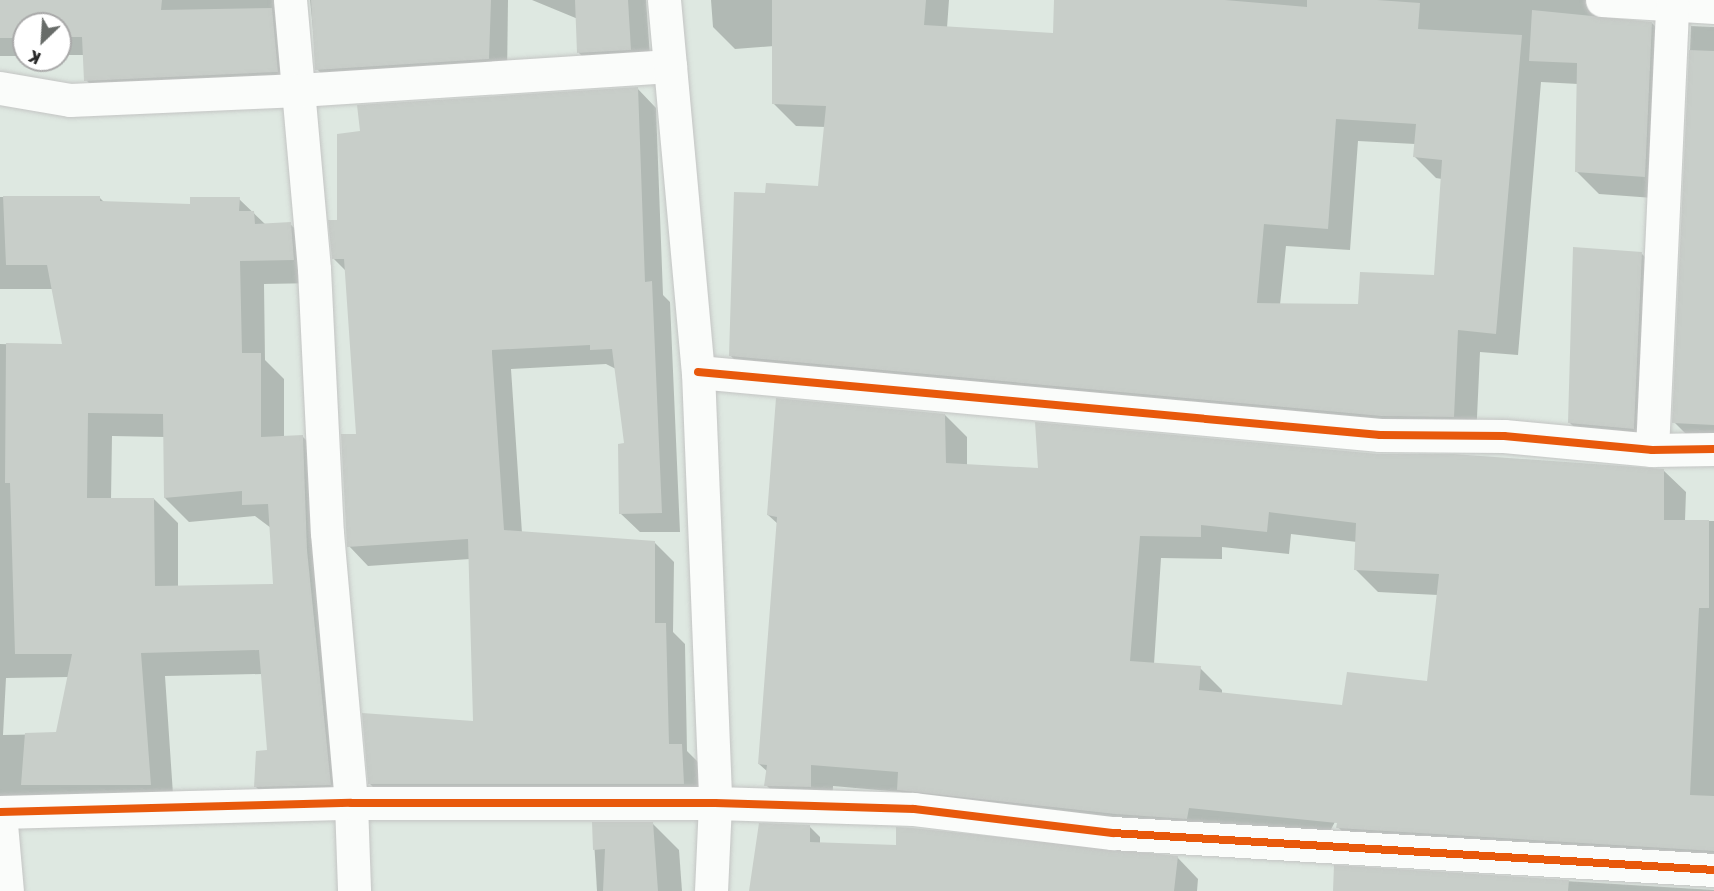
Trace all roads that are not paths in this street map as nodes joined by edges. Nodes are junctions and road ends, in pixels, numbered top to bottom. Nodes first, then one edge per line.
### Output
1 (290, 0) edge
2 (664, 0) edge
3 (1602, 0) edge
4 (1672, 5) junction
5 (1714, 7) edge
6 (670, 66) junction
7 (0, 88) edge
8 (299, 90) junction
9 (698, 372) junction
10 (1714, 449) edge
11 (1653, 450) junction
12 (351, 803) junction
13 (715, 803) junction
14 (0, 812) edge
15 (1714, 870) edge
16 (7, 891) edge
17 (354, 891) edge
18 (711, 891) edge

1 - 8 street
2 - 6 street
3 - 4 street
4 - 5 street
4 - 11 street
6 - 8 street
6 - 9 street
7 - 8 street
8 - 12 street
9 - 11 street
9 - 13 street
10 - 11 street
12 - 13 street
12 - 14 street
12 - 17 street
13 - 15 street
13 - 18 street
14 - 16 street

